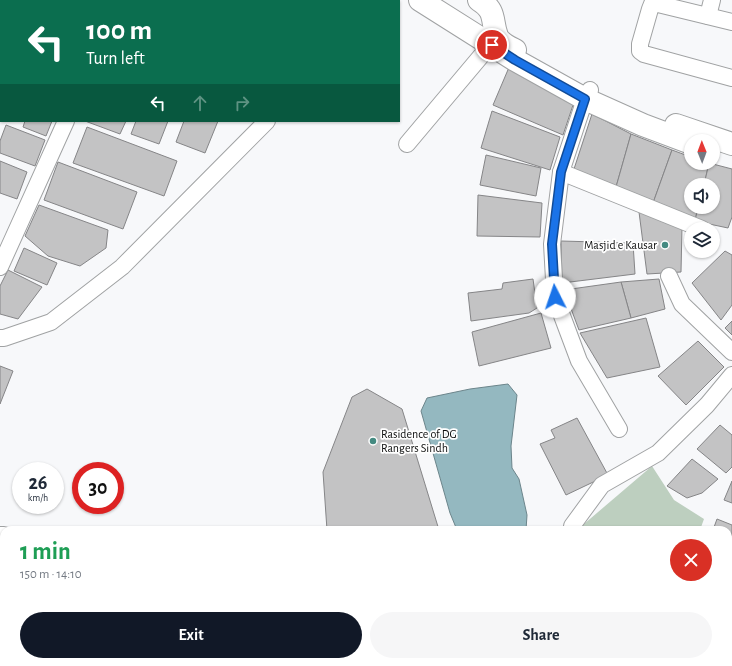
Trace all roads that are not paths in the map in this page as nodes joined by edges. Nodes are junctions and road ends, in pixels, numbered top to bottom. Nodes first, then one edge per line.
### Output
1 (712, 0) edge
2 (426, 2) edge
3 (489, 4) edge
4 (708, 16) junction
5 (732, 22) edge
6 (472, 32) junction
7 (495, 41) junction
8 (732, 78) edge
9 (588, 94) junction
10 (66, 122) edge
11 (266, 122) edge
12 (684, 140) edge
13 (406, 144) dead end
14 (732, 144) edge
15 (720, 152) edge
16 (732, 156) edge
17 (561, 172) junction
18 (685, 222) edge
19 (0, 267) edge
20 (670, 276) dead end
21 (0, 338) edge
22 (732, 352) edge
23 (732, 375) edge
24 (619, 429) dead end
25 (572, 526) dead end

1 - 4 street
2 - 6 street
3 - 6 street
3 - 7 street
4 - 5 street
4 - 8 street
6 - 7 street
7 - 9 street
7 - 13 street
9 - 12 street
9 - 14 street
9 - 17 street
10 - 19 street
11 - 21 street
15 - 16 street
17 - 18 street
17 - 24 street
20 - 22 street
23 - 25 street

